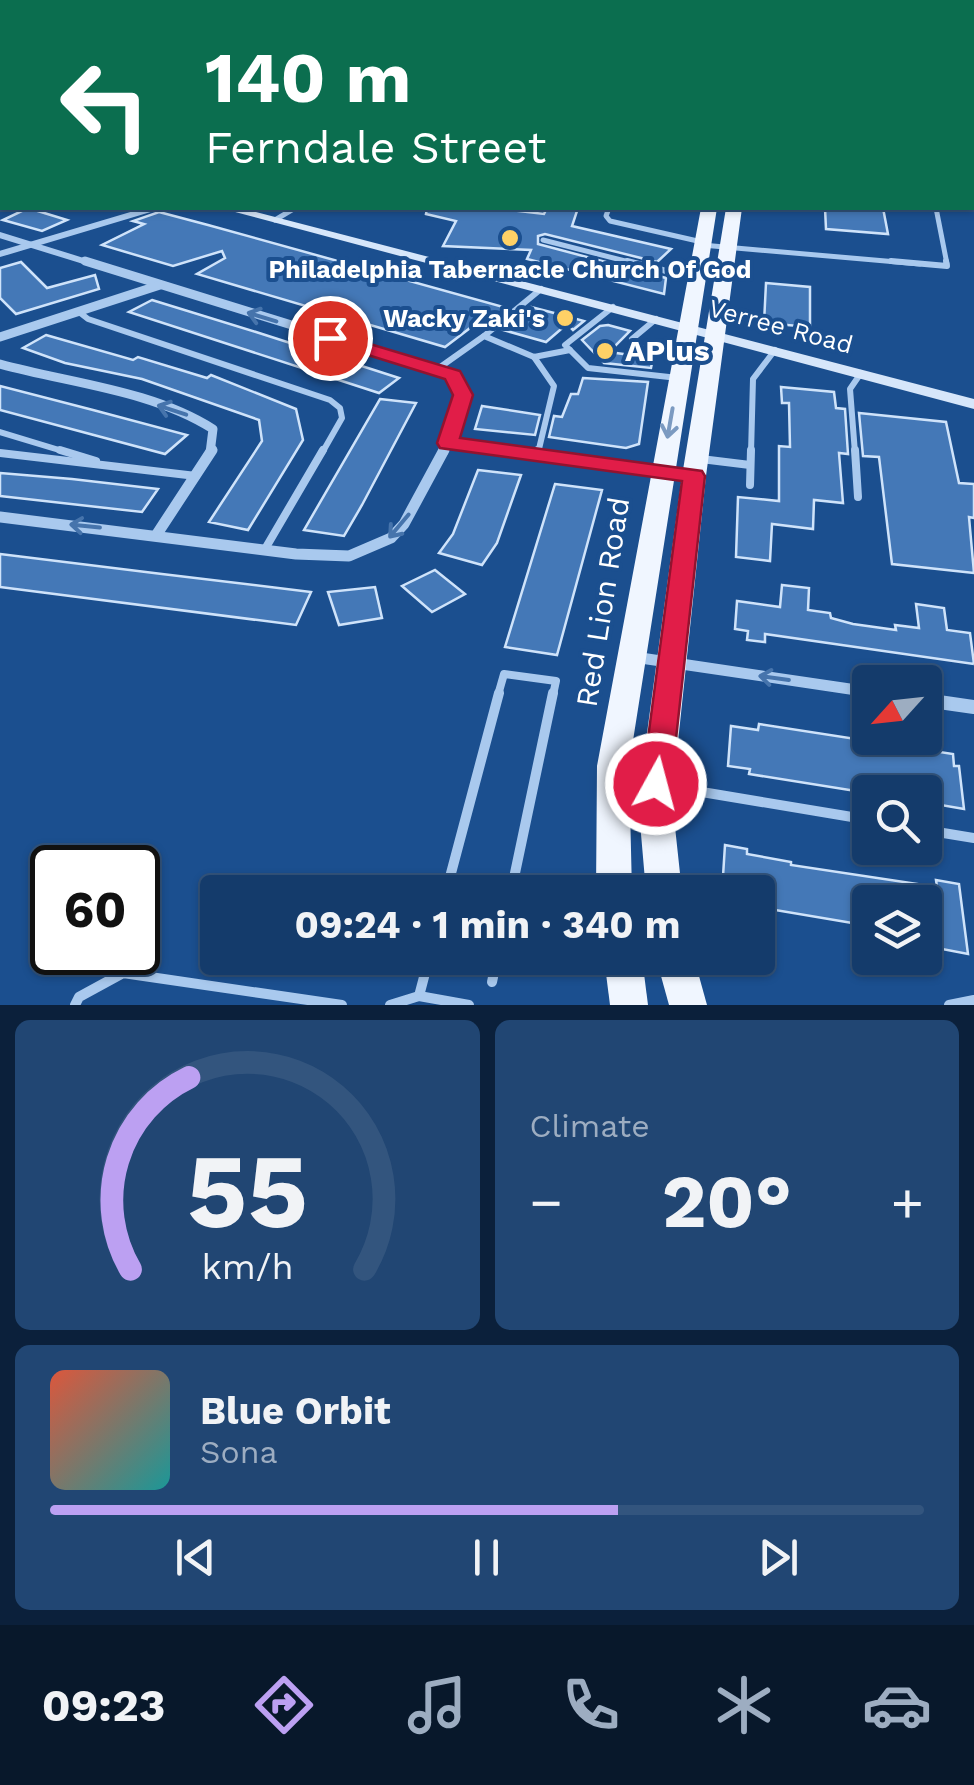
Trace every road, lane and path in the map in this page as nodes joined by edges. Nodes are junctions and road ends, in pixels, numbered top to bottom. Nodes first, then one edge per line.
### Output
1 (147, 210) edge
2 (235, 210) edge
3 (292, 210) edge
4 (608, 210) edge
5 (709, 210) edge
6 (734, 210) edge
7 (936, 210) edge
8 (275, 220) junction
9 (0, 236) edge
10 (543, 240) dead end
11 (703, 244) junction
12 (31, 245) junction
13 (728, 246) junction
14 (0, 254) edge
15 (696, 278) junction
16 (160, 285) junction
17 (541, 289) junction
18 (613, 308) junction
19 (79, 312) junction
20 (656, 318) junction
21 (589, 326) junction
22 (602, 330) dead end
23 (716, 334) junction
24 (0, 336) edge
25 (484, 336) junction
26 (570, 350) junction
27 (775, 350) junction
28 (683, 353) junction
29 (534, 357) junction
30 (0, 364) edge
31 (436, 370) junction
32 (862, 373) junction
33 (974, 404) edge
34 (0, 432) edge
35 (448, 443) junction
36 (0, 454) edge
37 (537, 455) junction
38 (750, 464) junction
39 (115, 466) junction
40 (695, 467) junction
41 (662, 471) junction
42 (196, 476) junction
43 (750, 485) dead end
44 (858, 497) dead end
45 (0, 517) edge
46 (158, 534) junction
47 (265, 549) junction
48 (634, 657) junction
49 (671, 663) junction
50 (852, 689) edge
51 (942, 702) edge
52 (974, 707) edge
53 (656, 784) junction
54 (852, 817) edge
55 (942, 833) edge
56 (974, 838) edge
57 (451, 875) edge
58 (515, 875) edge
59 (614, 875) edge
60 (663, 875) edge
61 (425, 975) edge
62 (493, 975) edge
63 (626, 975) edge
64 (679, 975) edge
65 (492, 982) dead end
66 (419, 996) junction
67 (974, 1000) edge
68 (75, 1005) edge
69 (342, 1005) edge
70 (390, 1005) edge
71 (469, 1005) edge
72 (630, 1005) edge
73 (688, 1005) edge
74 (949, 1005) edge

1 - 12 street
2 - 8 main road, Verree Road
3 - 8 lane
4 - 11 lane
5 - 11 main road, Red Lion Road
6 - 13 main road
7 - 13 lane
8 - 17 main road, Verree Road
9 - 12 street
10 - 15 lane
11 - 13 main road
11 - 15 main road, Red Lion Road
12 - 14 street
12 - 16 street
13 - 23 main road
15 - 28 main road, Red Lion Road
16 - 19 street
31 -> 16 street
17 - 18 main road, Verree Road
17 - 25 lane
18 - 20 main road, Verree Road
18 - 21 lane
19 - 24 street
19 - 47 lane
20 - 28 main road, Verree Road
20 - 28 lane
21 - 22 lane
21 - 26 lane
23 - 27 main road, Verree Road
23 - 28 main road, Verree Road
23 - 40 main road
25 - 29 lane
25 - 31 lane
26 - 28 lane
26 - 29 lane
27 - 32 main road, Verree Road
27 - 38 lane
28 -> 41 main road, Red Lion Road
29 - 37 lane
42 -> 30 street
31 - 35 street
32 - 33 main road, Verree Road
32 - 44 lane
34 - 39 lane
35 - 37 street
35 -> 47 street
36 - 39 lane
37 - 41 street
38 - 40 lane
38 - 43 lane
39 - 42 lane
40 - 41 street
40 - 49 main road
41 - 48 main road, Red Lion Road
42 - 46 street
46 -> 45 street
46 - 47 street
48 - 49 street
48 - 59 main road, Red Lion Road
50 -> 49 street
49 - 53 main road
51 - 52 street
53 - 54 lane
53 - 60 main road
55 - 56 lane
57 - 58 lane
61 - 66 lane
62 - 65 lane
63 - 72 main road
64 - 73 main road
66 - 70 lane
66 - 71 lane
67 - 74 lane
68 - 69 lane

